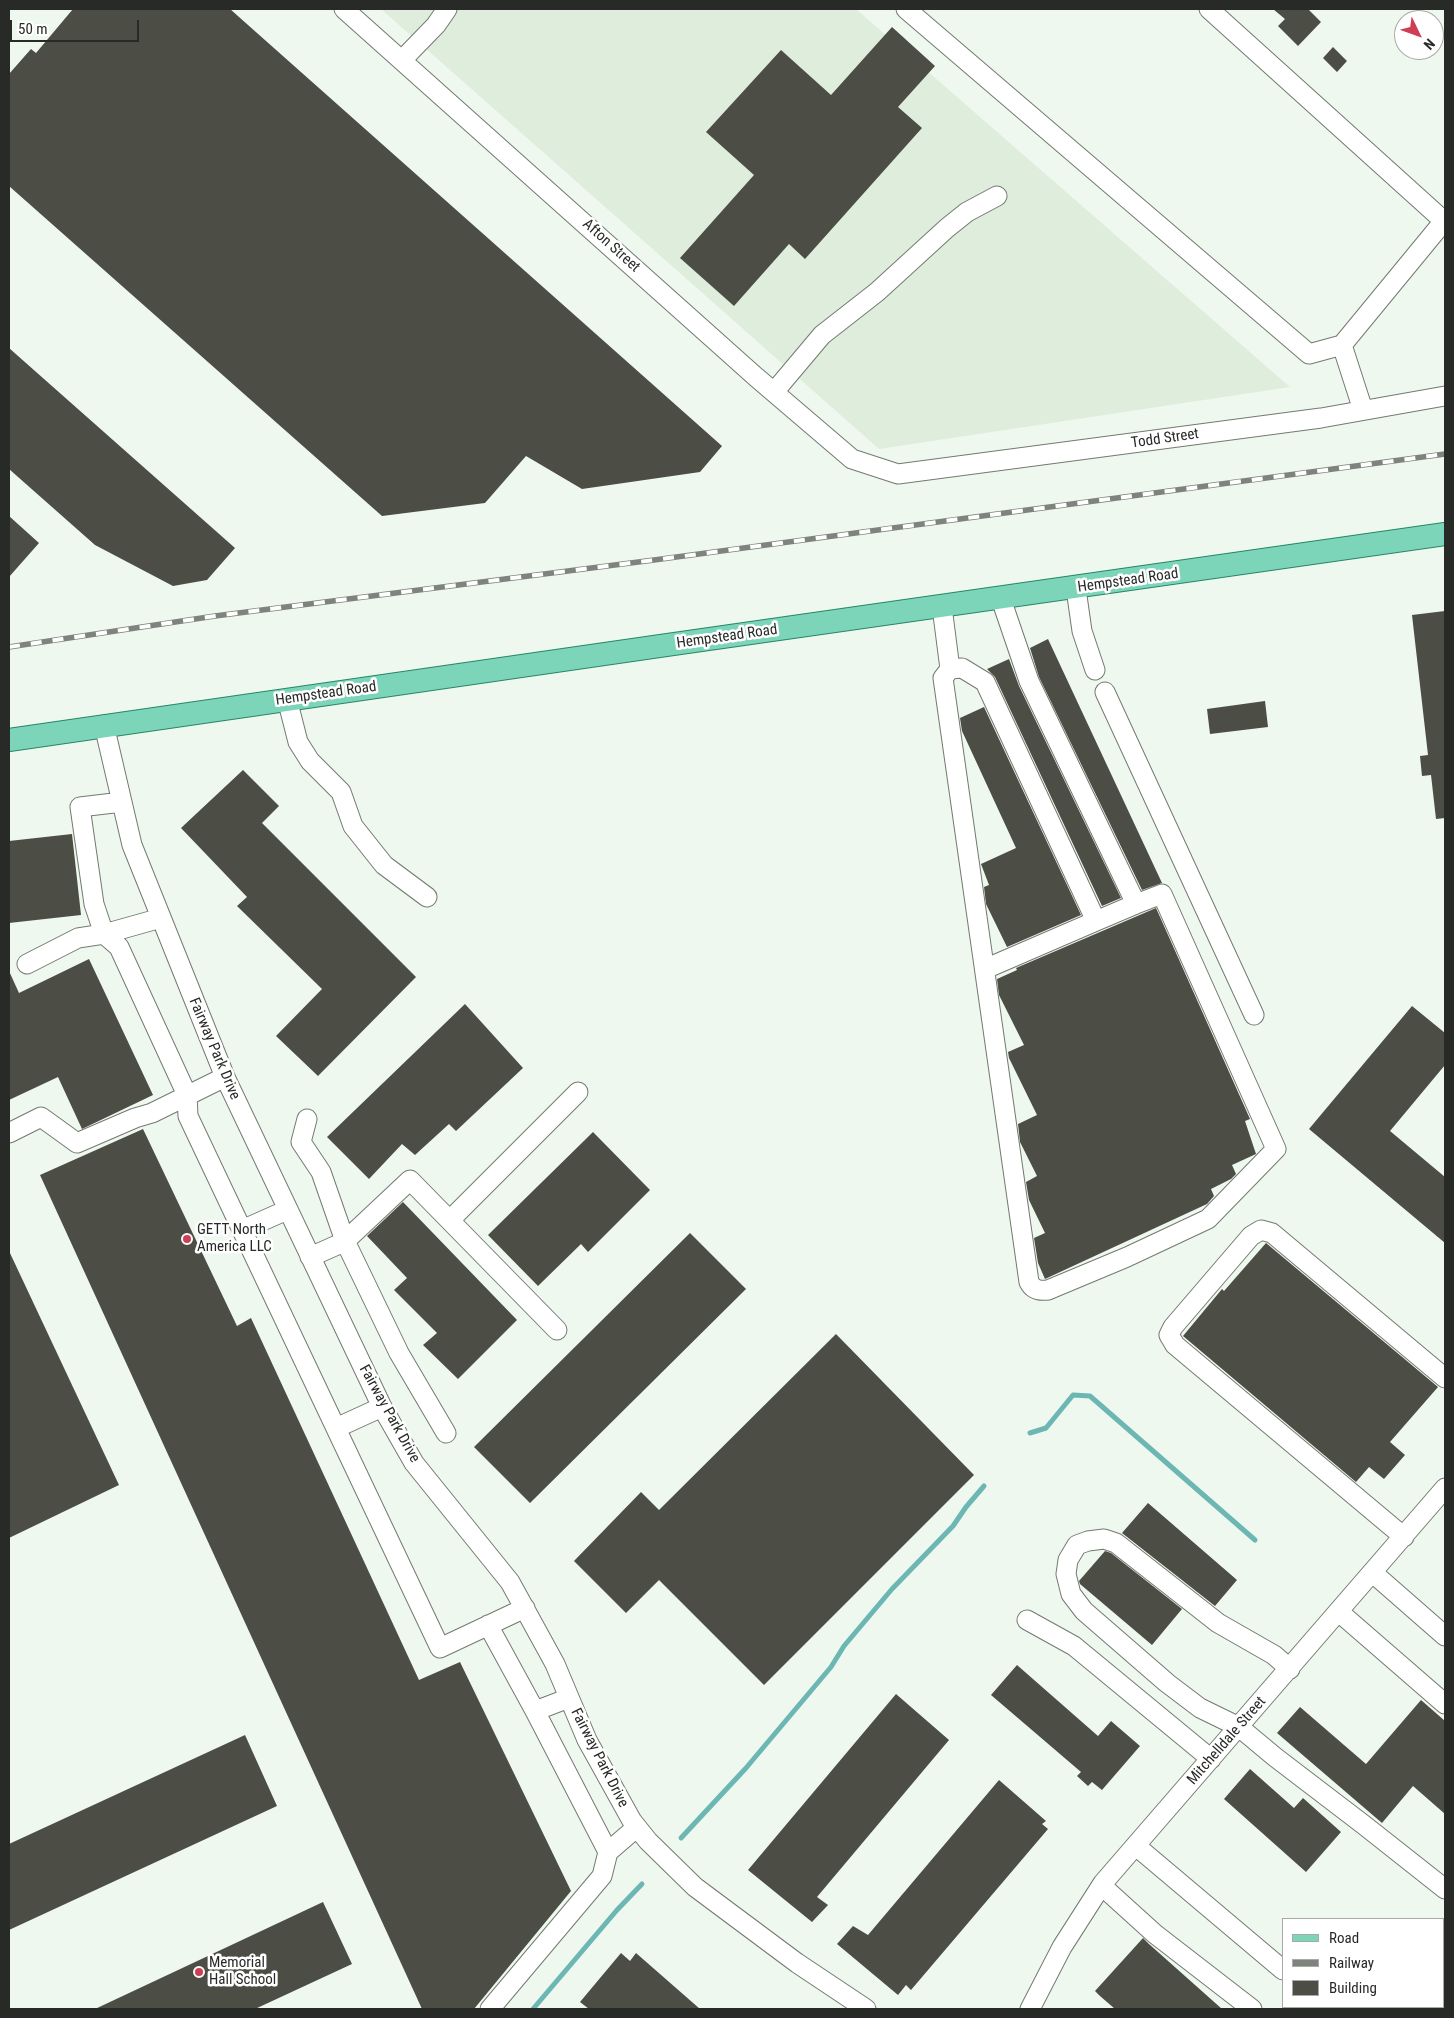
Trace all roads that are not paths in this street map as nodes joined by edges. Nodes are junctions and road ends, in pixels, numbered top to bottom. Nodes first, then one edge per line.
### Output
1 (344, 9) edge
2 (448, 9) edge
3 (906, 9) edge
4 (1209, 9) edge
5 (402, 60) junction
6 (997, 196) dead end
7 (1445, 222) edge
8 (1342, 345) junction
9 (774, 392) junction
10 (1445, 396) edge
11 (1363, 410) junction
12 (885, 470) joint
13 (1445, 534) edge
14 (1076, 588) junction
15 (1001, 599) junction
16 (942, 607) junction
17 (950, 669) junction
18 (1095, 670) dead end
19 (1106, 692) dead end
20 (287, 699) junction
21 (104, 725) junction
22 (9, 740) edge
23 (122, 802) junction
24 (427, 897) dead end
25 (1136, 904) junction
26 (161, 918) junction
27 (1096, 921) junction
28 (104, 934) junction
29 (26, 964) dead end
30 (985, 969) junction
31 (1254, 1015) dead end
32 (225, 1077) junction
33 (578, 1092) dead end
34 (188, 1095) junction
35 (307, 1119) dead end
36 (9, 1133) edge
37 (287, 1210) junction
38 (450, 1220) junction
39 (242, 1230) junction
40 (345, 1240) junction
41 (310, 1257) junction
42 (557, 1330) dead end
43 (1445, 1378) edge
44 (382, 1407) junction
45 (336, 1428) junction
46 (446, 1434) dead end
47 (1445, 1488) edge
48 (1404, 1537) junction
49 (1373, 1573) junction
50 (525, 1608) junction
51 (1339, 1612) junction
52 (1027, 1620) dead end
53 (488, 1625) junction
54 (1445, 1636) edge
55 (1290, 1669) junction
56 (570, 1698) junction
57 (1445, 1704) edge
58 (535, 1711) junction
59 (1239, 1727) junction
60 (1211, 1759) junction
61 (637, 1827) junction
62 (1136, 1846) junction
63 (608, 1852) junction
64 (1102, 1886) junction
65 (1445, 1889) edge
66 (1282, 1969) edge
67 (1035, 2008) edge
68 (490, 2009) edge
69 (866, 2009) edge
70 (1252, 2009) edge

1 - 5 street, Afton Street
2 - 5 street
3 - 8 street
4 - 7 street
5 - 9 street, Afton Street
6 - 9 street
7 - 8 street
8 - 11 street
9 - 12 street, Afton Street
10 - 11 street, Todd Street
11 - 12 street, Todd Street
13 - 14 main road, Hempstead Road
14 - 15 main road, Hempstead Road
14 - 18 street
15 - 16 main road, Hempstead Road
15 - 25 street
16 - 17 street
16 - 20 main road, Hempstead Road
17 - 27 street
17 - 30 street
19 - 31 street
20 - 21 main road, Hempstead Road
20 - 24 street
21 - 22 main road, Hempstead Road
21 - 23 street, Fairway Park Drive
23 - 26 street, Fairway Park Drive
23 - 28 street
25 - 27 street
25 - 30 street
26 - 28 street
26 - 32 street, Fairway Park Drive
27 - 30 street
28 - 29 street
28 - 34 street
32 - 34 street
32 - 37 street, Fairway Park Drive
33 - 38 street
34 - 36 street
34 - 39 street
35 - 40 street
37 - 39 street
37 - 41 street, Fairway Park Drive
38 - 40 street
38 - 42 street
39 - 45 street
40 - 41 street
40 - 46 street
41 - 44 street, Fairway Park Drive
43 - 48 street
44 - 45 street
44 - 50 street, Fairway Park Drive
45 - 53 street
47 - 48 street, Mitchelldale Street
48 - 49 street, Mitchelldale Street
49 - 51 street, Mitchelldale Street
49 - 54 street
50 - 53 street
50 - 56 street, Fairway Park Drive
51 - 55 street, Mitchelldale Street
51 - 57 street
52 - 60 street
53 - 58 street
55 - 59 street, Mitchelldale Street
55 - 59 street
56 - 58 street
56 - 61 street, Fairway Park Drive
58 - 63 street
59 - 60 street, Mitchelldale Street
59 - 65 street
60 - 62 street, Mitchelldale Street
61 - 63 street
61 - 69 street, Fairway Park Drive
62 - 64 street, Mitchelldale Street
62 - 66 street
63 - 68 street
64 - 67 street, Mitchelldale Street
64 - 70 street

